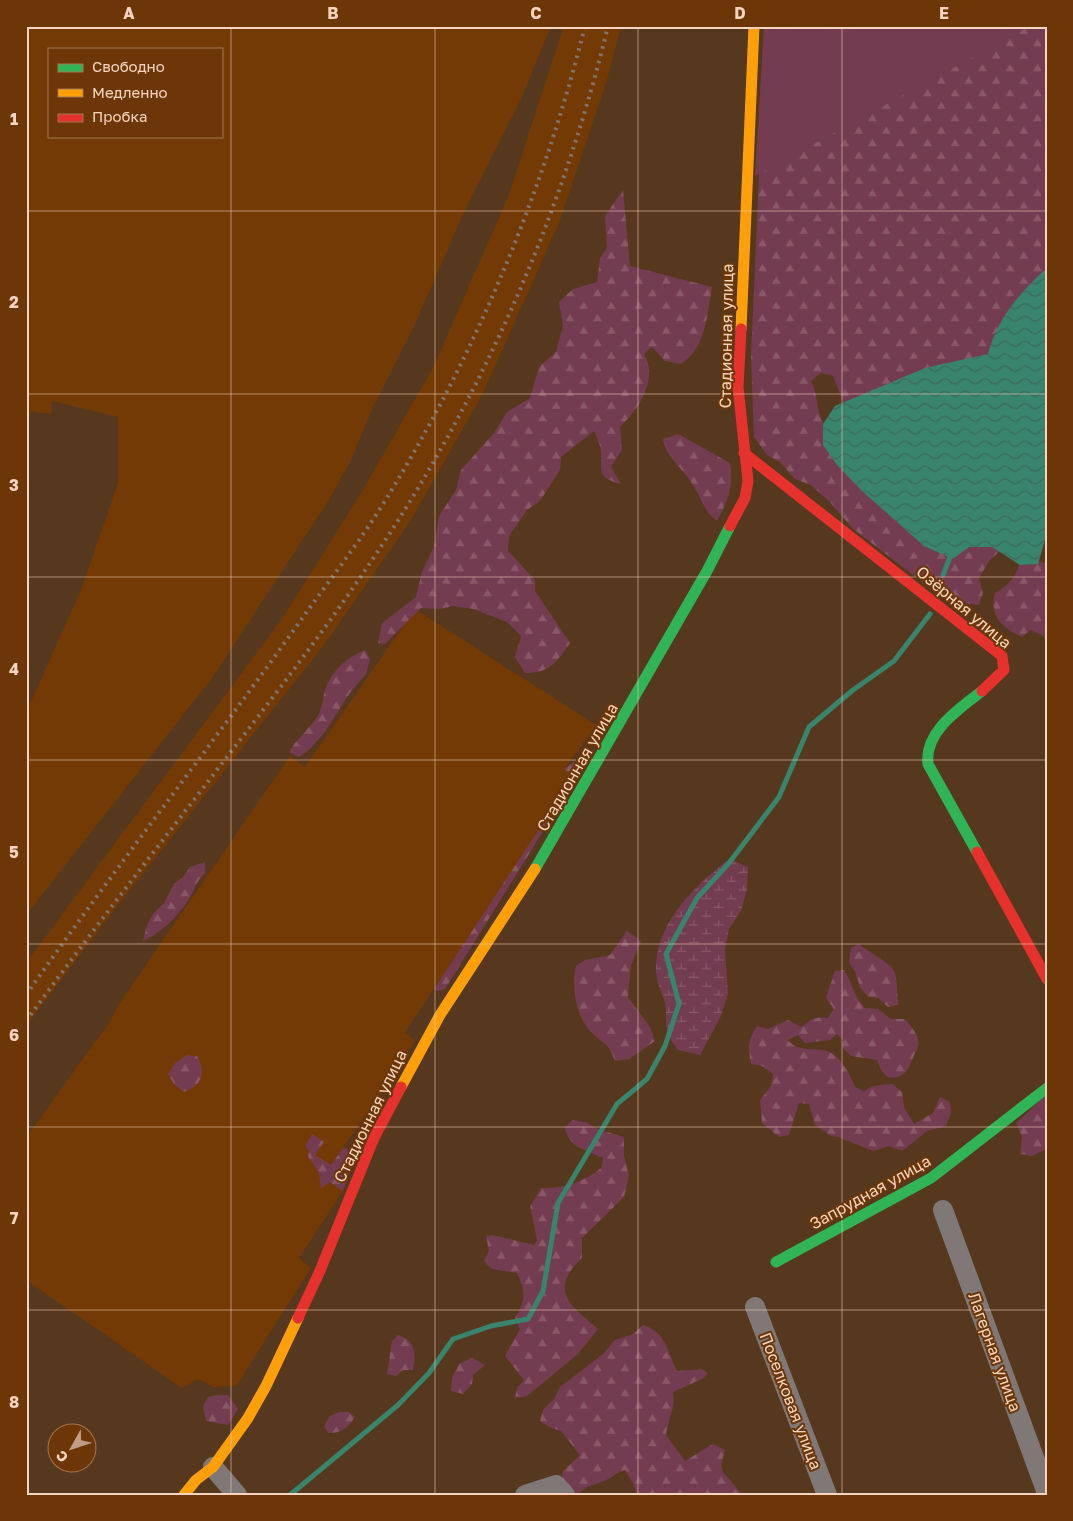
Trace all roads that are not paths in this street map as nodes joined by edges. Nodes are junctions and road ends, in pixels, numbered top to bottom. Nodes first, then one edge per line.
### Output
1 (754, 26) edge
2 (744, 453) junction
3 (1047, 979) edge
4 (1047, 1088) edge
5 (943, 1210) dead end
6 (776, 1262) dead end
7 (755, 1307) dead end
8 (213, 1467) junction
9 (1047, 1493) edge
10 (184, 1495) edge
11 (237, 1495) edge
12 (525, 1495) edge
13 (564, 1495) edge
14 (827, 1495) edge

1 - 2 street, Стадионная улица
2 - 3 street, Озёрная улица
2 - 8 street, Стадионная улица
4 - 6 street, Запрудная улица
5 - 9 street, Лагерная улица
7 - 14 street, Поселковая улица
8 - 10 street, Стадионная улица
8 - 11 street
12 - 13 street

